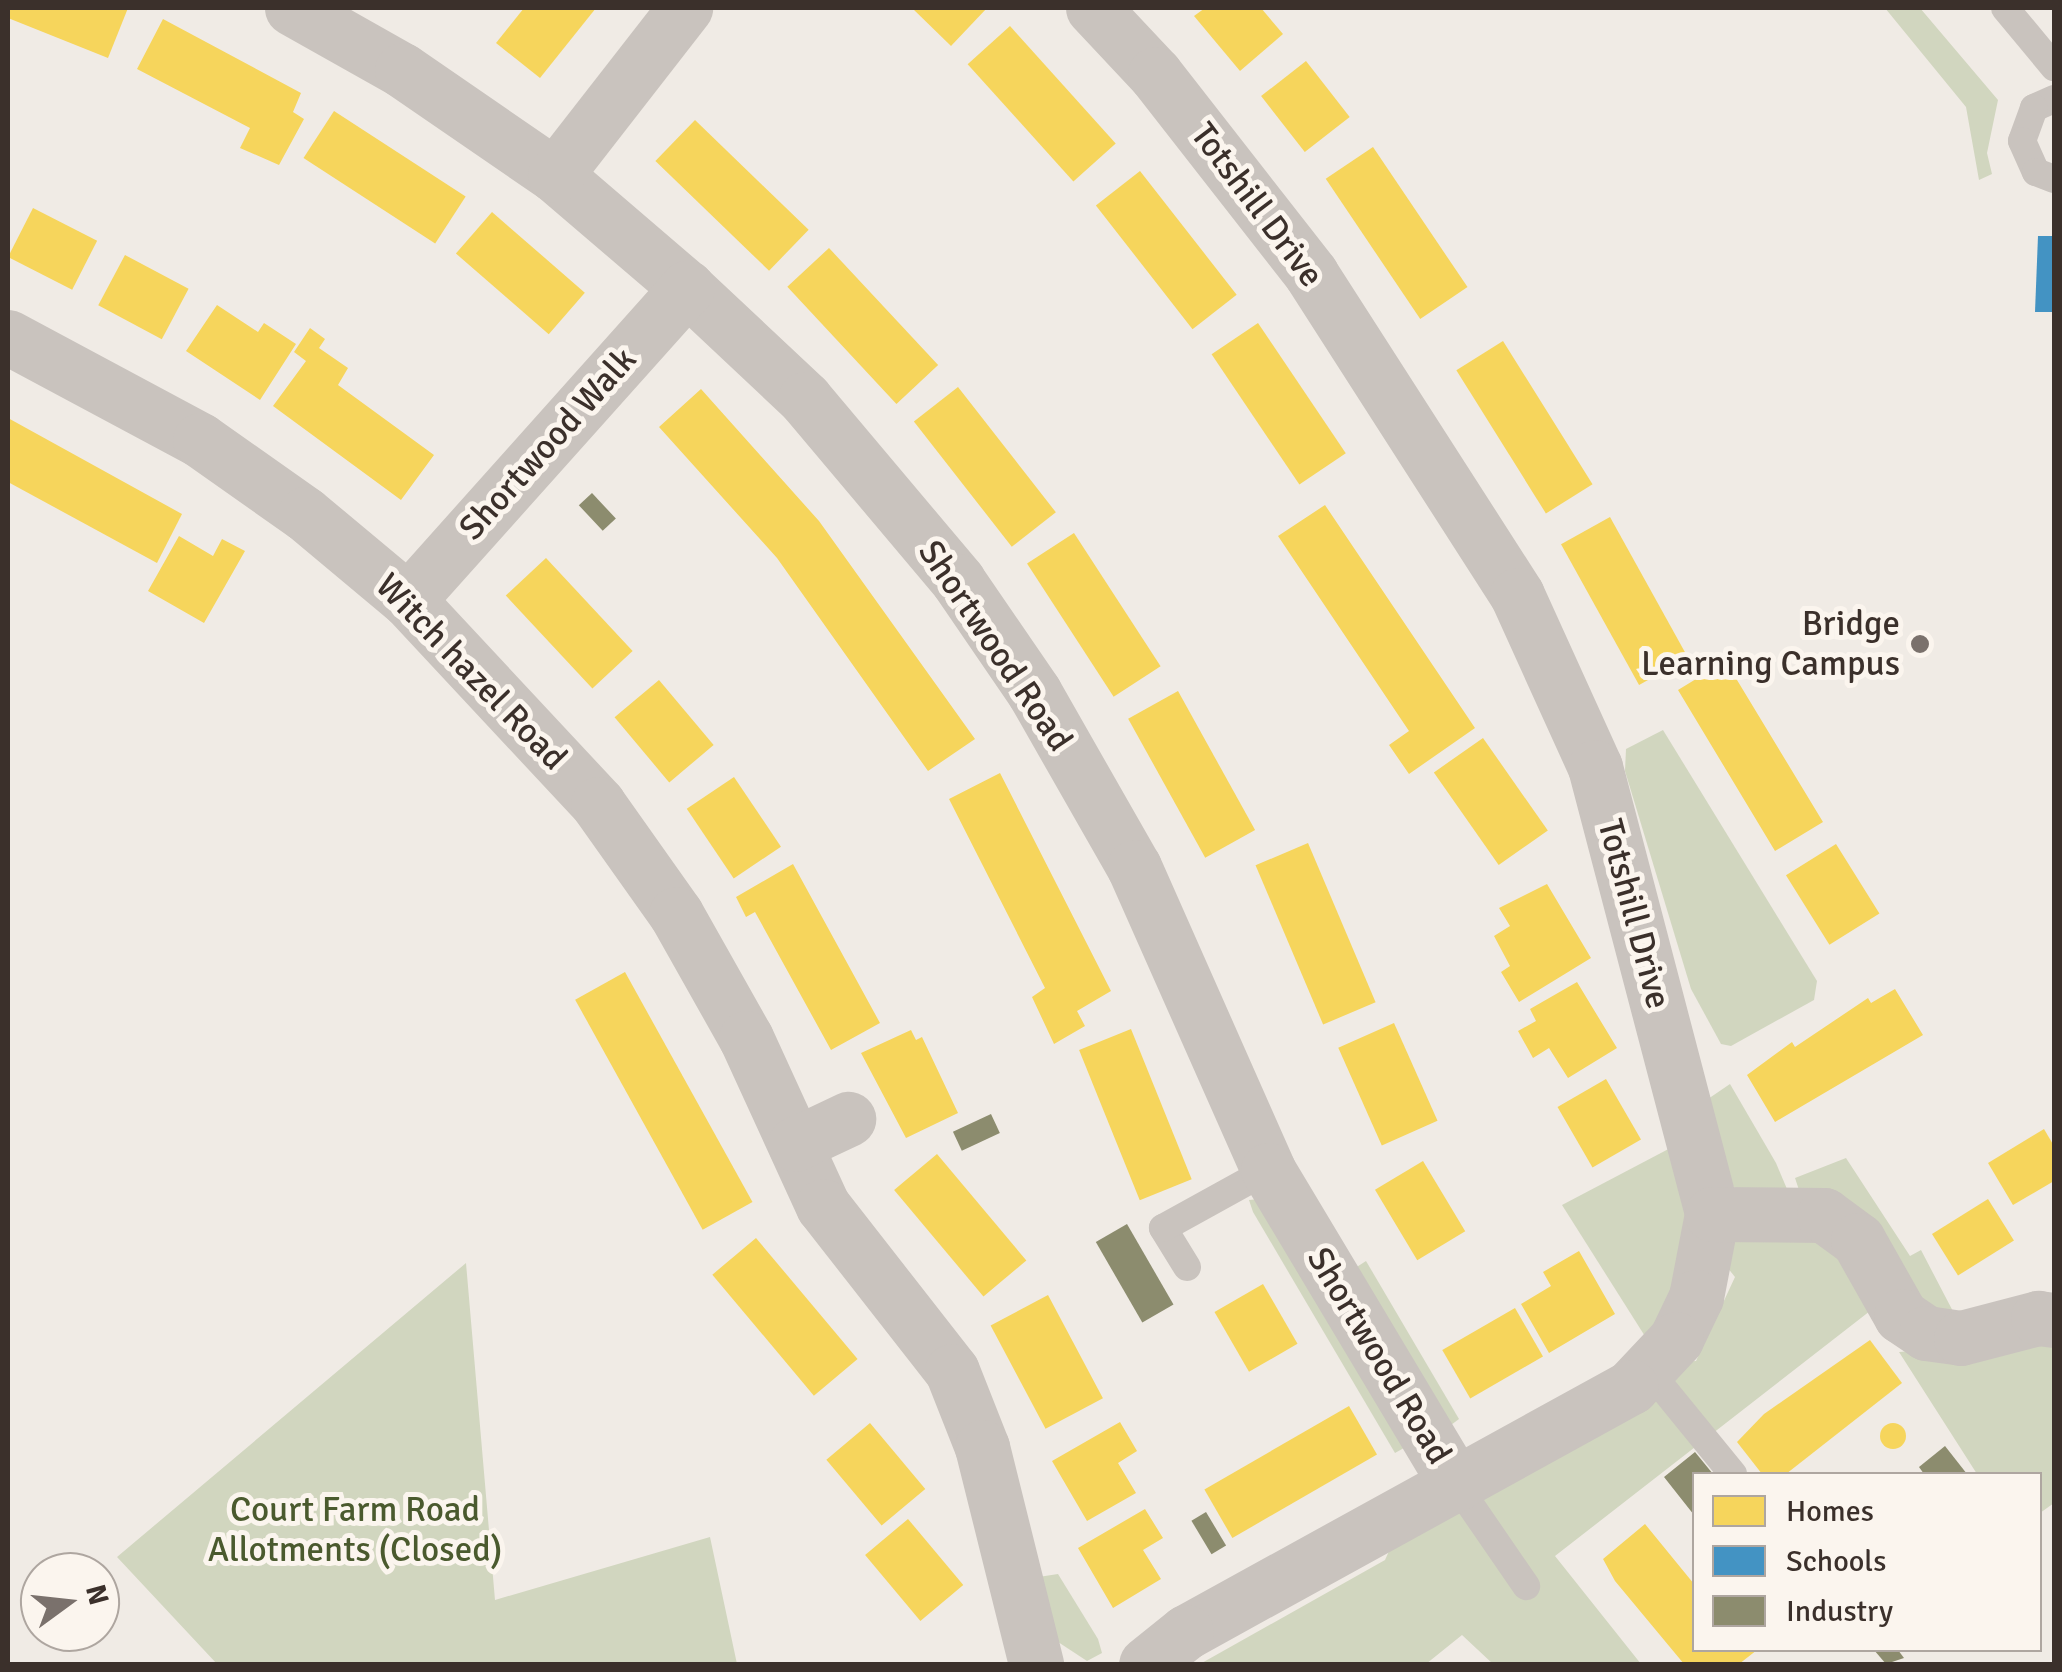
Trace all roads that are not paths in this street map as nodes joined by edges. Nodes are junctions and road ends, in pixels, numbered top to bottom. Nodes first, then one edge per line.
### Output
1 (292, 8) edge
2 (685, 8) edge
3 (1093, 8) edge
4 (2005, 8) edge
5 (2054, 67) edge
6 (2054, 99) edge
7 (554, 175) junction
8 (2054, 179) edge
9 (687, 288) junction
10 (8, 338) edge
11 (408, 600) junction
12 (848, 1119) dead end
13 (795, 1144) junction
14 (1268, 1170) junction
15 (1712, 1214) junction
16 (1186, 1267) dead end
17 (2054, 1320) edge
18 (1649, 1371) junction
19 (1731, 1472) edge
20 (1456, 1484) junction
21 (1526, 1586) dead end
22 (1036, 1664) edge
23 (1146, 1664) edge

1 - 7 street, Shortwood Road
2 - 7 street
3 - 15 street, Totshill Drive
4 - 5 lane
6 - 8 lane
7 - 9 street, Shortwood Road
9 - 11 street, Shortwood Walk
9 - 14 street, Shortwood Road
10 - 11 street, Witch hazel Road
11 - 13 street, Witch hazel Road
12 - 13 street
13 - 22 street, Witch hazel Road
14 - 16 lane
14 - 20 street, Shortwood Road
15 - 17 street
15 - 18 street, Totshill Drive
18 - 19 lane
18 - 20 street, Totshill Drive
20 - 21 lane
20 - 23 street, Totshill Drive

